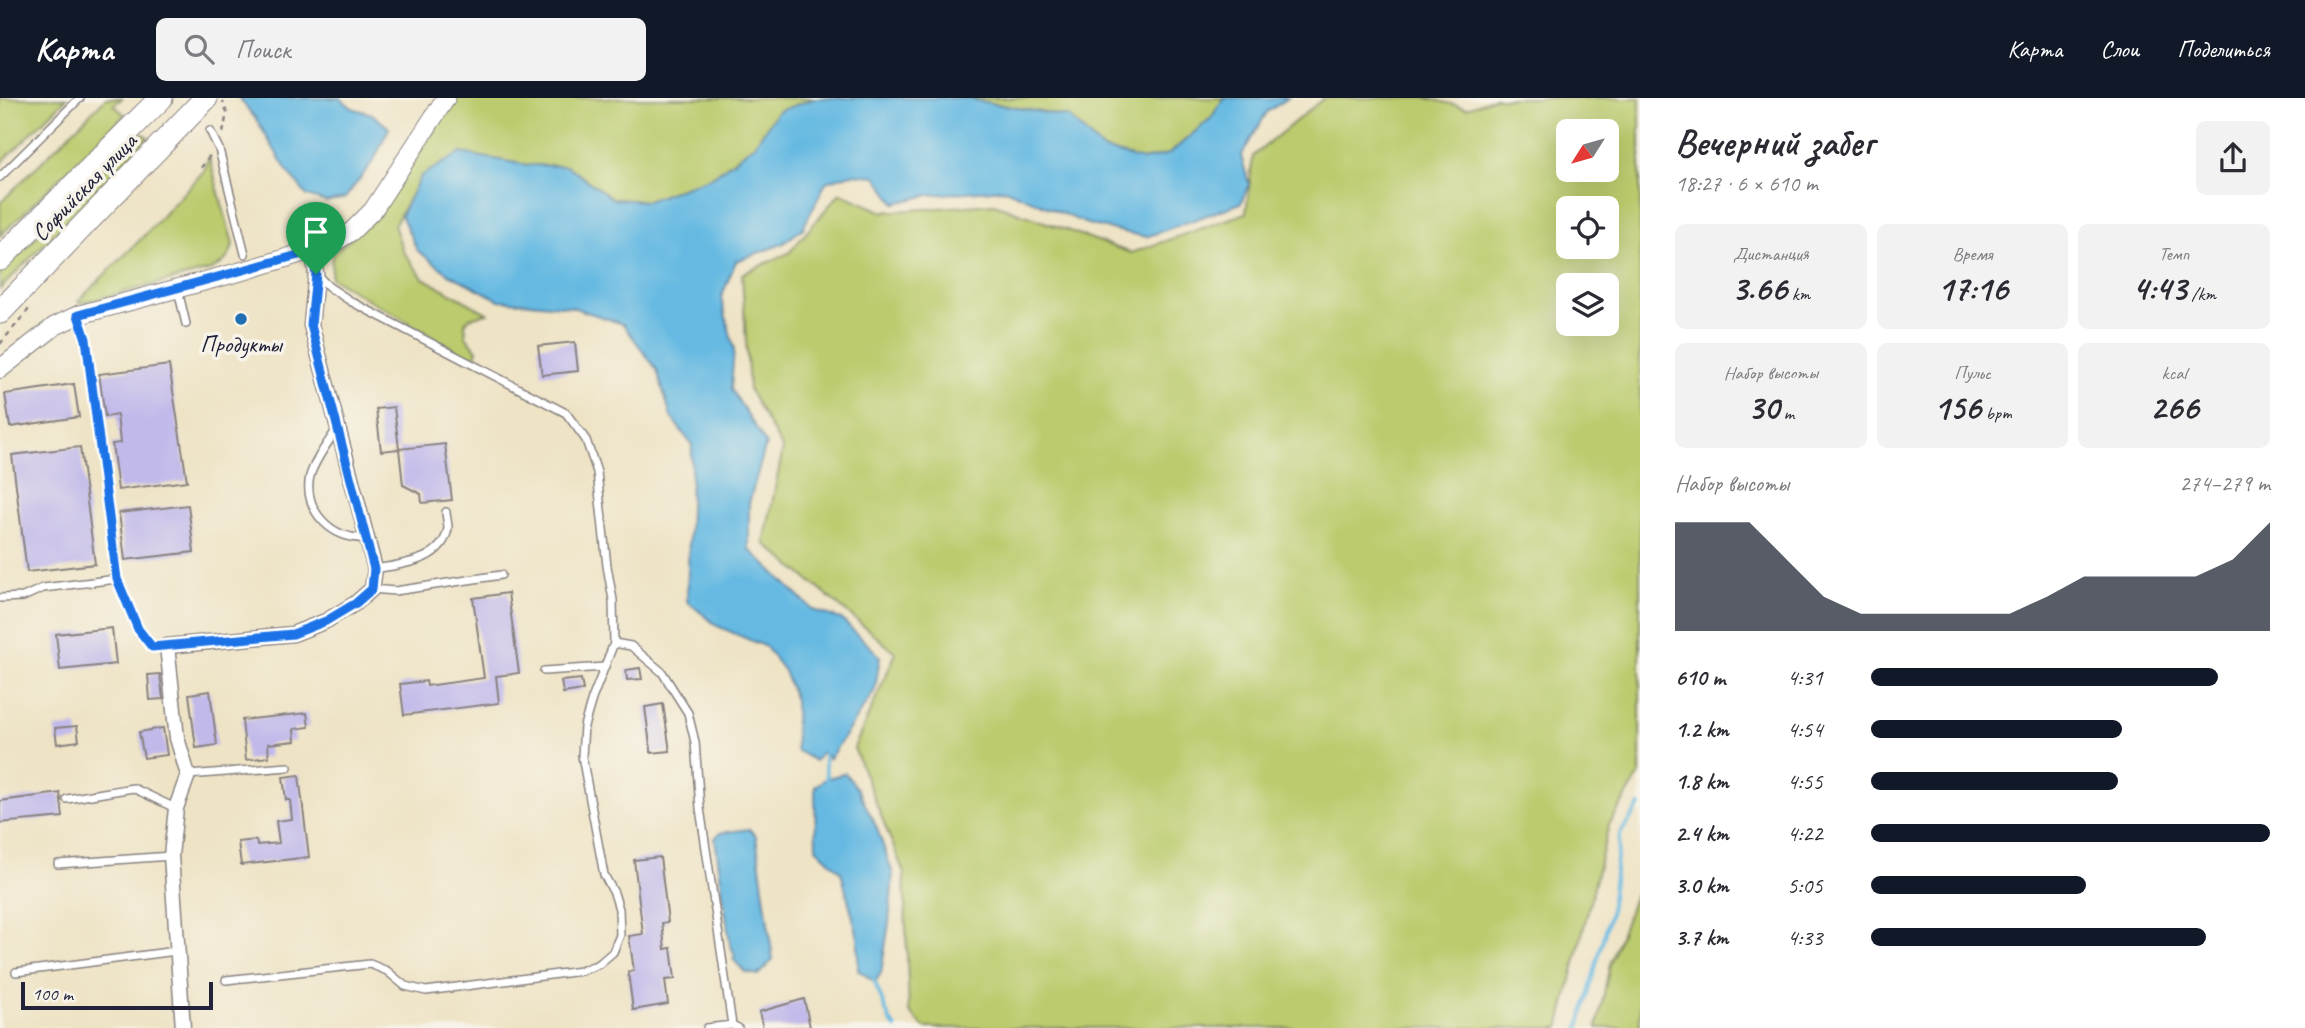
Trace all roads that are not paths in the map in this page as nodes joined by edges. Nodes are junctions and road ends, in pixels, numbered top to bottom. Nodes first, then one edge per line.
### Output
1 (80, 98) edge
2 (161, 98) edge
3 (206, 98) edge
4 (446, 98) edge
5 (210, 131) dead end
6 (0, 177) edge
7 (313, 251) junction
8 (0, 259) edge
9 (248, 261) junction
10 (316, 274) junction
11 (177, 289) junction
12 (0, 312) edge
13 (78, 315) junction
14 (186, 324) dead end
15 (0, 369) edge
16 (338, 429) junction
17 (446, 512) dead end
18 (367, 538) junction
19 (374, 569) junction
20 (501, 575) dead end
21 (117, 579) junction
22 (372, 589) junction
23 (0, 598) edge
24 (614, 643) junction
25 (167, 646) junction
26 (605, 667) junction
27 (544, 671) dead end
28 (288, 767) dead end
29 (188, 775) junction
30 (66, 799) dead end
31 (176, 808) junction
32 (171, 856) junction
33 (58, 864) dead end
34 (176, 951) junction
35 (16, 972) dead end
36 (226, 980) dead end
37 (735, 1027) edge
38 (183, 1028) edge
39 (707, 1028) edge

1 - 6 lane
2 - 8 main road, Софийская улица
3 - 12 main road, Софийская улица
4 - 7 street
5 - 9 lane
7 - 9 street
7 - 10 street
9 - 11 street
10 - 16 street
10 - 24 lane
11 - 13 street
11 - 14 lane
13 - 15 street
13 - 21 lane
16 - 18 street
16 - 18 lane
17 - 19 lane
18 - 19 street
19 - 22 street
20 - 22 lane
21 - 23 lane
21 - 25 lane
22 - 25 street
24 - 26 lane
24 - 37 lane
25 - 29 street
26 - 27 lane
26 - 36 lane
28 - 29 lane
29 - 31 street
30 - 31 lane
31 - 32 street
32 - 33 lane
32 - 34 street
34 - 35 lane
34 - 38 street
37 - 39 lane

